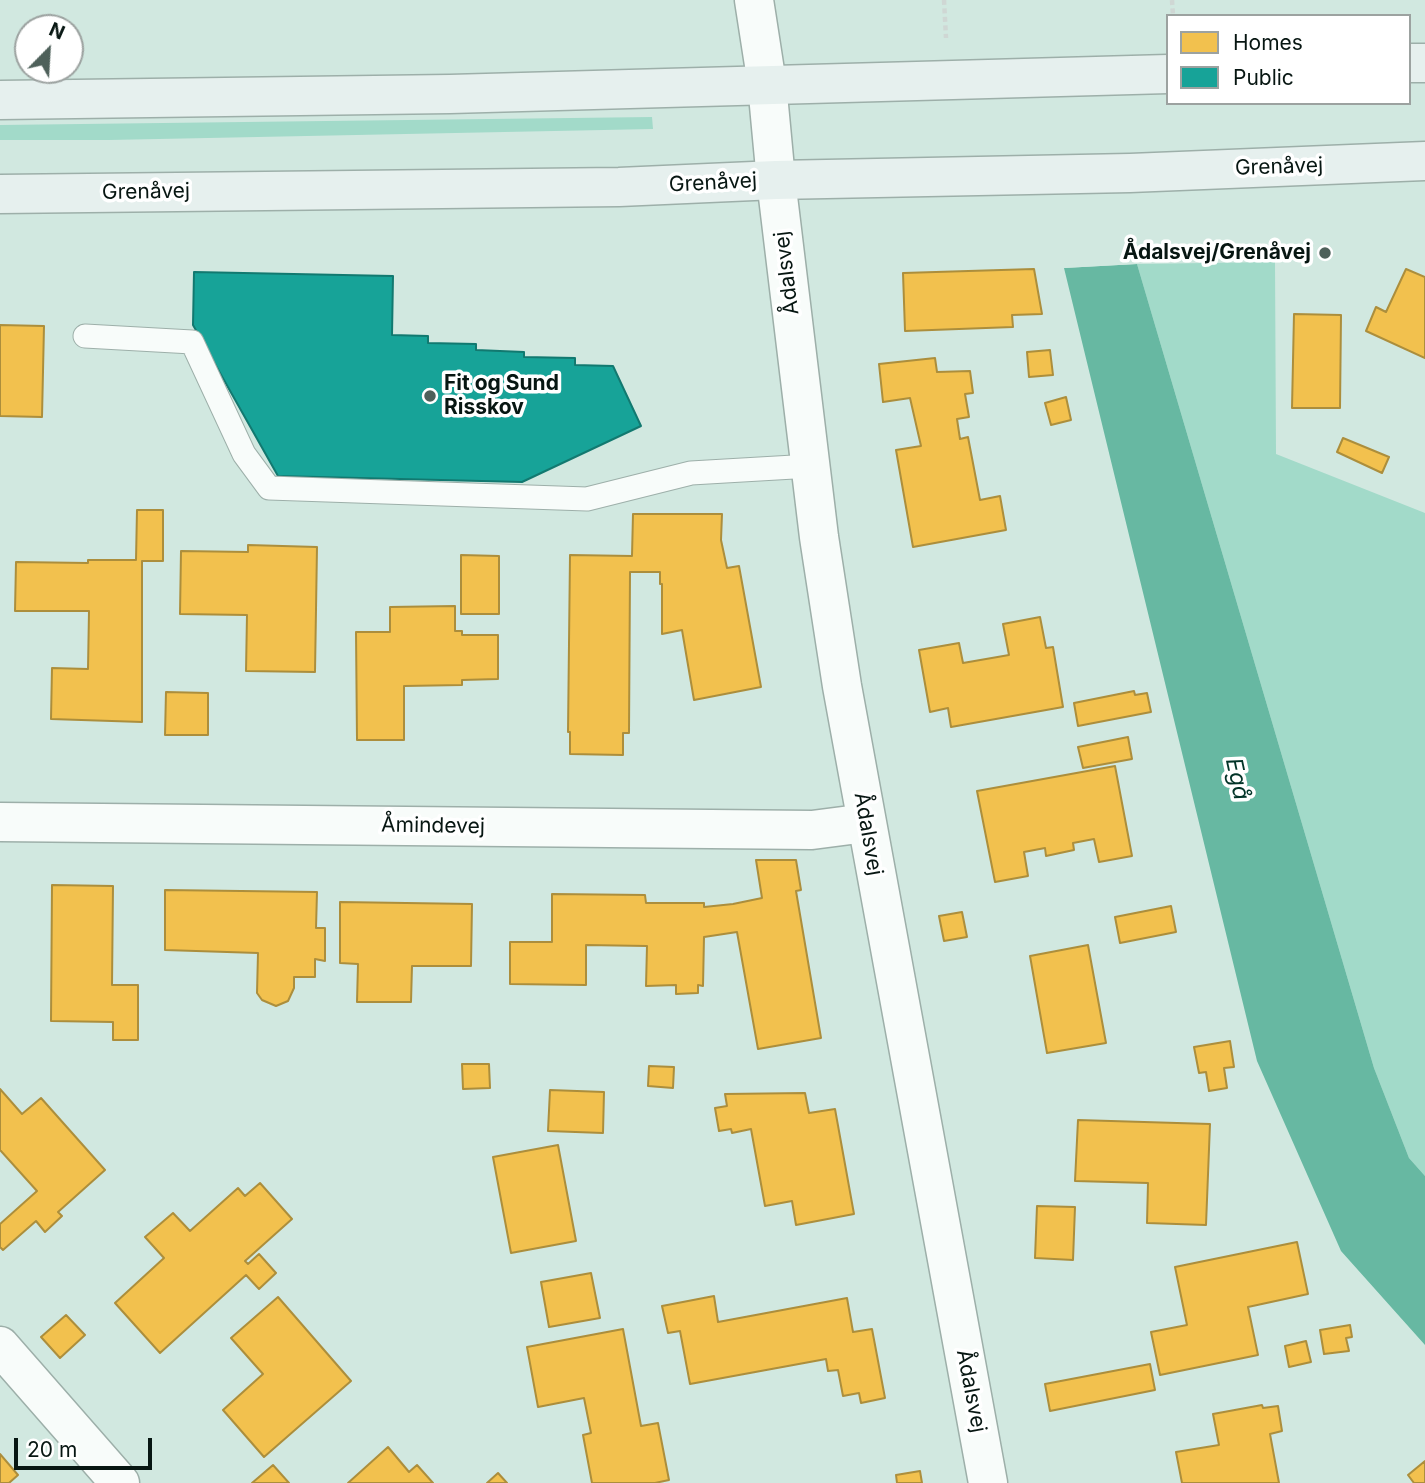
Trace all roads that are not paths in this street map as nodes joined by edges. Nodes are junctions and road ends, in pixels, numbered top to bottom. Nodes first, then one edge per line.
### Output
1 (754, 0) edge
2 (1166, 74) edge
3 (767, 84) junction
4 (0, 100) edge
5 (1425, 161) edge
6 (776, 180) junction
7 (0, 194) edge
8 (85, 336) dead end
9 (811, 466) junction
10 (0, 821) edge
11 (866, 823) junction
12 (0, 1346) edge
13 (120, 1483) edge
14 (988, 1483) edge

1 - 3 street, Ådalsvej
2 - 3 main road
3 - 4 main road
3 - 6 street, Ådalsvej
5 - 6 main road, Grenåvej
6 - 7 main road, Grenåvej
6 - 9 street, Ådalsvej
8 - 9 lane
9 - 11 street, Ådalsvej
10 - 11 street, Åmindevej
11 - 14 street, Ådalsvej
12 - 13 street

